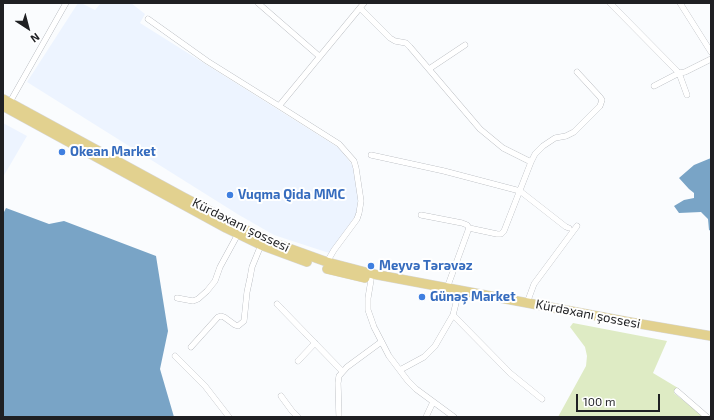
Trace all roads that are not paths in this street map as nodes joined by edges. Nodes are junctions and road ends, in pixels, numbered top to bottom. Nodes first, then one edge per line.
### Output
1 (66, 3) edge
2 (258, 3) edge
3 (364, 3) edge
4 (610, 3) edge
5 (680, 3) edge
6 (360, 8) junction
7 (148, 19) dead end
8 (465, 45) dead end
9 (711, 52) edge
10 (319, 56) junction
11 (711, 59) edge
12 (429, 69) junction
13 (577, 72) dead end
14 (679, 73) junction
15 (654, 86) dead end
16 (687, 95) dead end
17 (5, 102) edge
18 (279, 106) junction
19 (371, 155) dead end
20 (531, 162) junction
21 (520, 191) junction
22 (421, 215) dead end
23 (577, 226) dead end
24 (469, 228) junction
25 (569, 228) dead end
26 (238, 234) junction
27 (261, 245) junction
28 (327, 262) junction
29 (372, 277) junction
30 (447, 288) junction
31 (458, 295) junction
32 (177, 298) dead end
33 (527, 303) junction
34 (278, 304) dead end
35 (453, 315) junction
36 (629, 325) junction
37 (711, 336) edge
38 (711, 341) edge
39 (381, 342) junction
40 (315, 343) junction
41 (191, 347) dead end
42 (175, 356) dead end
43 (298, 361) dead end
44 (400, 370) junction
45 (342, 371) junction
46 (677, 391) dead end
47 (281, 396) dead end
48 (542, 399) dead end
49 (433, 402) junction
50 (228, 417) edge
51 (298, 417) edge
52 (339, 417) edge
53 (426, 417) edge
54 (454, 417) edge
55 (707, 417) edge

1 - 17 street
2 - 10 street
3 - 6 street
4 - 14 street
5 - 9 street
6 - 10 street
6 - 12 street
7 - 18 street
8 - 12 street
10 - 18 street
11 - 14 street
12 - 20 street
13 - 20 street
14 - 15 street
14 - 16 street
17 - 26 main road, Kürdəxanı şossesi
17 - 28 main road, Kürdəxanı şossesi
18 - 28 street
19 - 21 street
20 - 21 street
21 - 24 street
21 - 25 street
22 - 24 street
23 - 33 street
24 - 30 street
26 - 27 main road, Kürdəxanı şossesi
26 - 32 street
27 - 29 main road, Kürdəxanı şossesi
27 - 41 street
28 - 29 main road, Kürdəxanı şossesi
29 - 30 main road, Kürdəxanı şossesi
29 - 31 main road, Kürdəxanı şossesi
29 - 39 street
30 - 33 main road, Kürdəxanı şossesi
31 - 35 street
31 - 36 main road, Kürdəxanı şossesi
33 - 36 main road, Kürdəxanı şossesi
34 - 40 street
35 - 44 street
35 - 48 street
36 - 37 main road, Kürdəxanı şossesi
36 - 38 main road, Kürdəxanı şossesi
39 - 44 street
39 - 45 street
40 - 43 street
40 - 45 street
42 - 50 street
44 - 49 street
45 - 52 street
46 - 55 street
47 - 51 street
49 - 53 street
49 - 54 street

